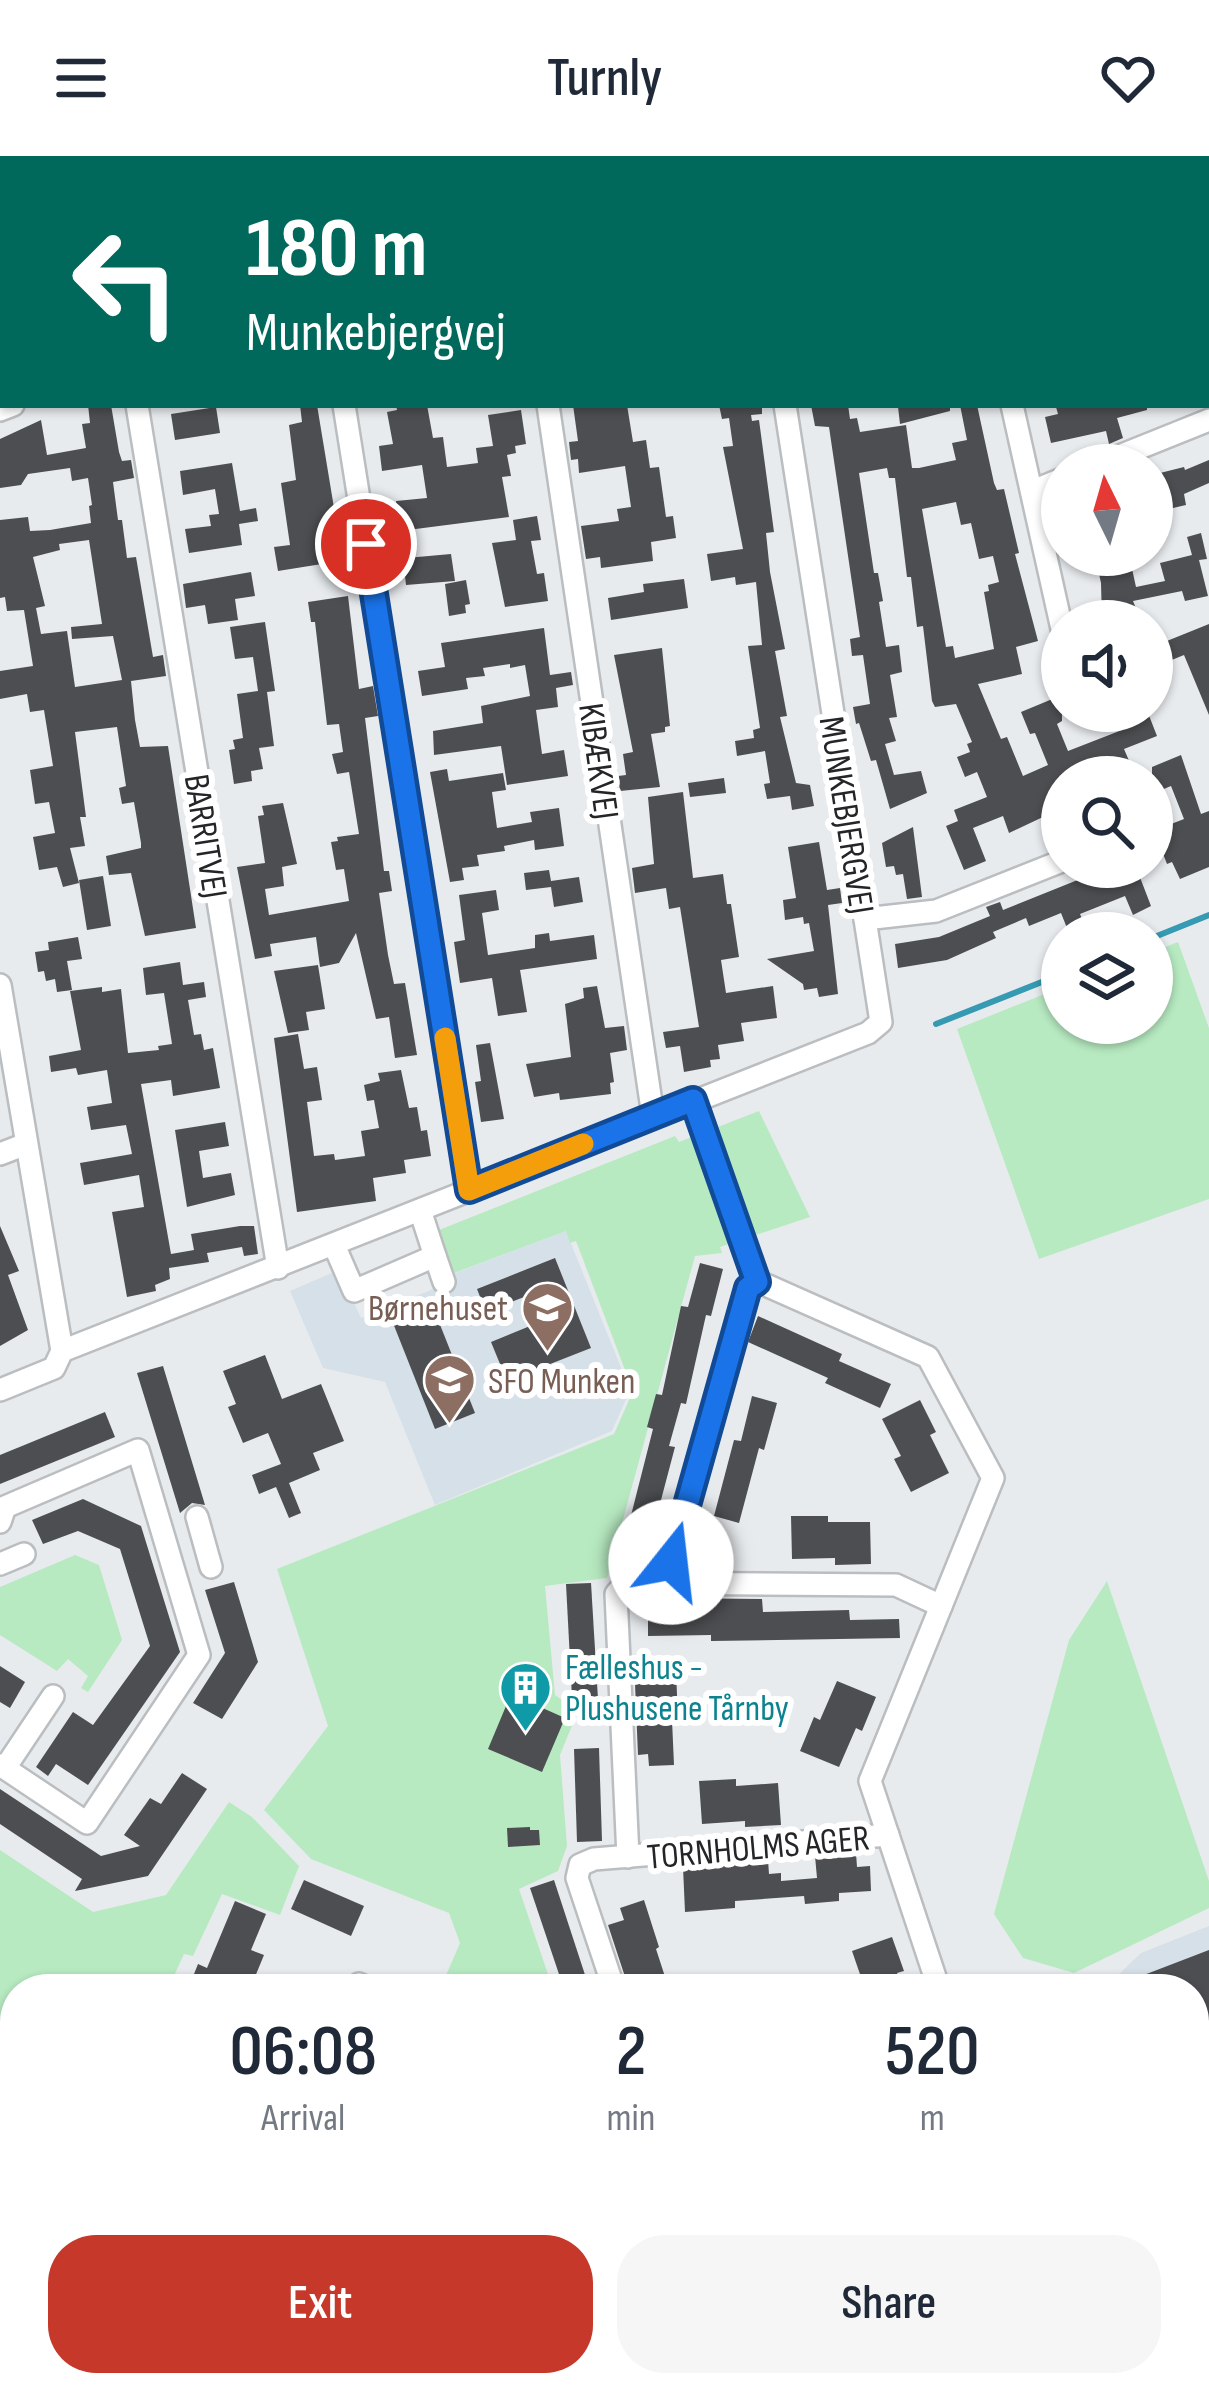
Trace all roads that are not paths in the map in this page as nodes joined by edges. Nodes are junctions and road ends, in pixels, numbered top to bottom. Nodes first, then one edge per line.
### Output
1 (137, 408) edge
2 (344, 408) edge
3 (548, 408) edge
4 (785, 408) edge
5 (1013, 408) edge
6 (1209, 420) edge
7 (1149, 444) edge
8 (1041, 488) edge
9 (1033, 491) junction
10 (1056, 600) edge
11 (1041, 869) edge
12 (865, 919) junction
13 (0, 985) edge
14 (693, 1100) junction
15 (653, 1116) junction
16 (26, 1144) junction
17 (0, 1154) edge
18 (469, 1190) junction
19 (420, 1210) junction
20 (334, 1245) junction
21 (435, 1256) junction
22 (278, 1268) junction
23 (444, 1282) dead end
24 (757, 1282) junction
25 (62, 1352) junction
26 (0, 1390) edge
27 (197, 1517) dead end
28 (0, 1522) edge
29 (205, 1543) junction
30 (169, 1553) junction
31 (24, 1555) dead end
32 (0, 1564) edge
33 (212, 1567) dead end
34 (665, 1583) junction
35 (941, 1606) junction
36 (53, 1696) dead end
37 (3, 1766) edge
38 (888, 1835) junction
39 (628, 1857) junction
40 (609, 1974) edge
41 (934, 1974) edge

1 - 22 street, BARRITVEJ
2 - 18 street
3 - 15 street, KIBÆKVEJ
4 - 12 street, MUNKEBJERGVEJ
5 - 9 street
6 - 7 street
8 - 9 street
9 - 10 street
11 - 12 street
12 - 14 street, MUNKEBJERGVEJ
13 - 16 street
14 - 15 street, MUNKEBJERGVEJ
14 - 24 street
15 - 18 street, MUNKEBJERGVEJ
16 - 17 street
16 - 25 street
18 - 19 street, MUNKEBJERGVEJ
19 - 20 street, MUNKEBJERGVEJ
19 - 21 street
20 - 21 street
20 - 22 street, MUNKEBJERGVEJ
21 - 23 street
22 - 25 street, MUNKEBJERGVEJ
24 - 34 street
24 - 35 street
25 - 26 street, MUNKEBJERGVEJ
27 - 29 street
28 - 30 street
29 - 30 street
29 - 33 street
30 - 37 street
31 - 32 street
34 - 35 street, TORNHOLMS AGER
34 - 39 street, TORNHOLMS AGER
35 - 38 street, TORNHOLMS AGER
36 - 37 street
38 - 39 street, TORNHOLMS AGER
38 - 41 street, TORNHOLMS AGER
39 - 40 street, TORNHOLMS AGER

